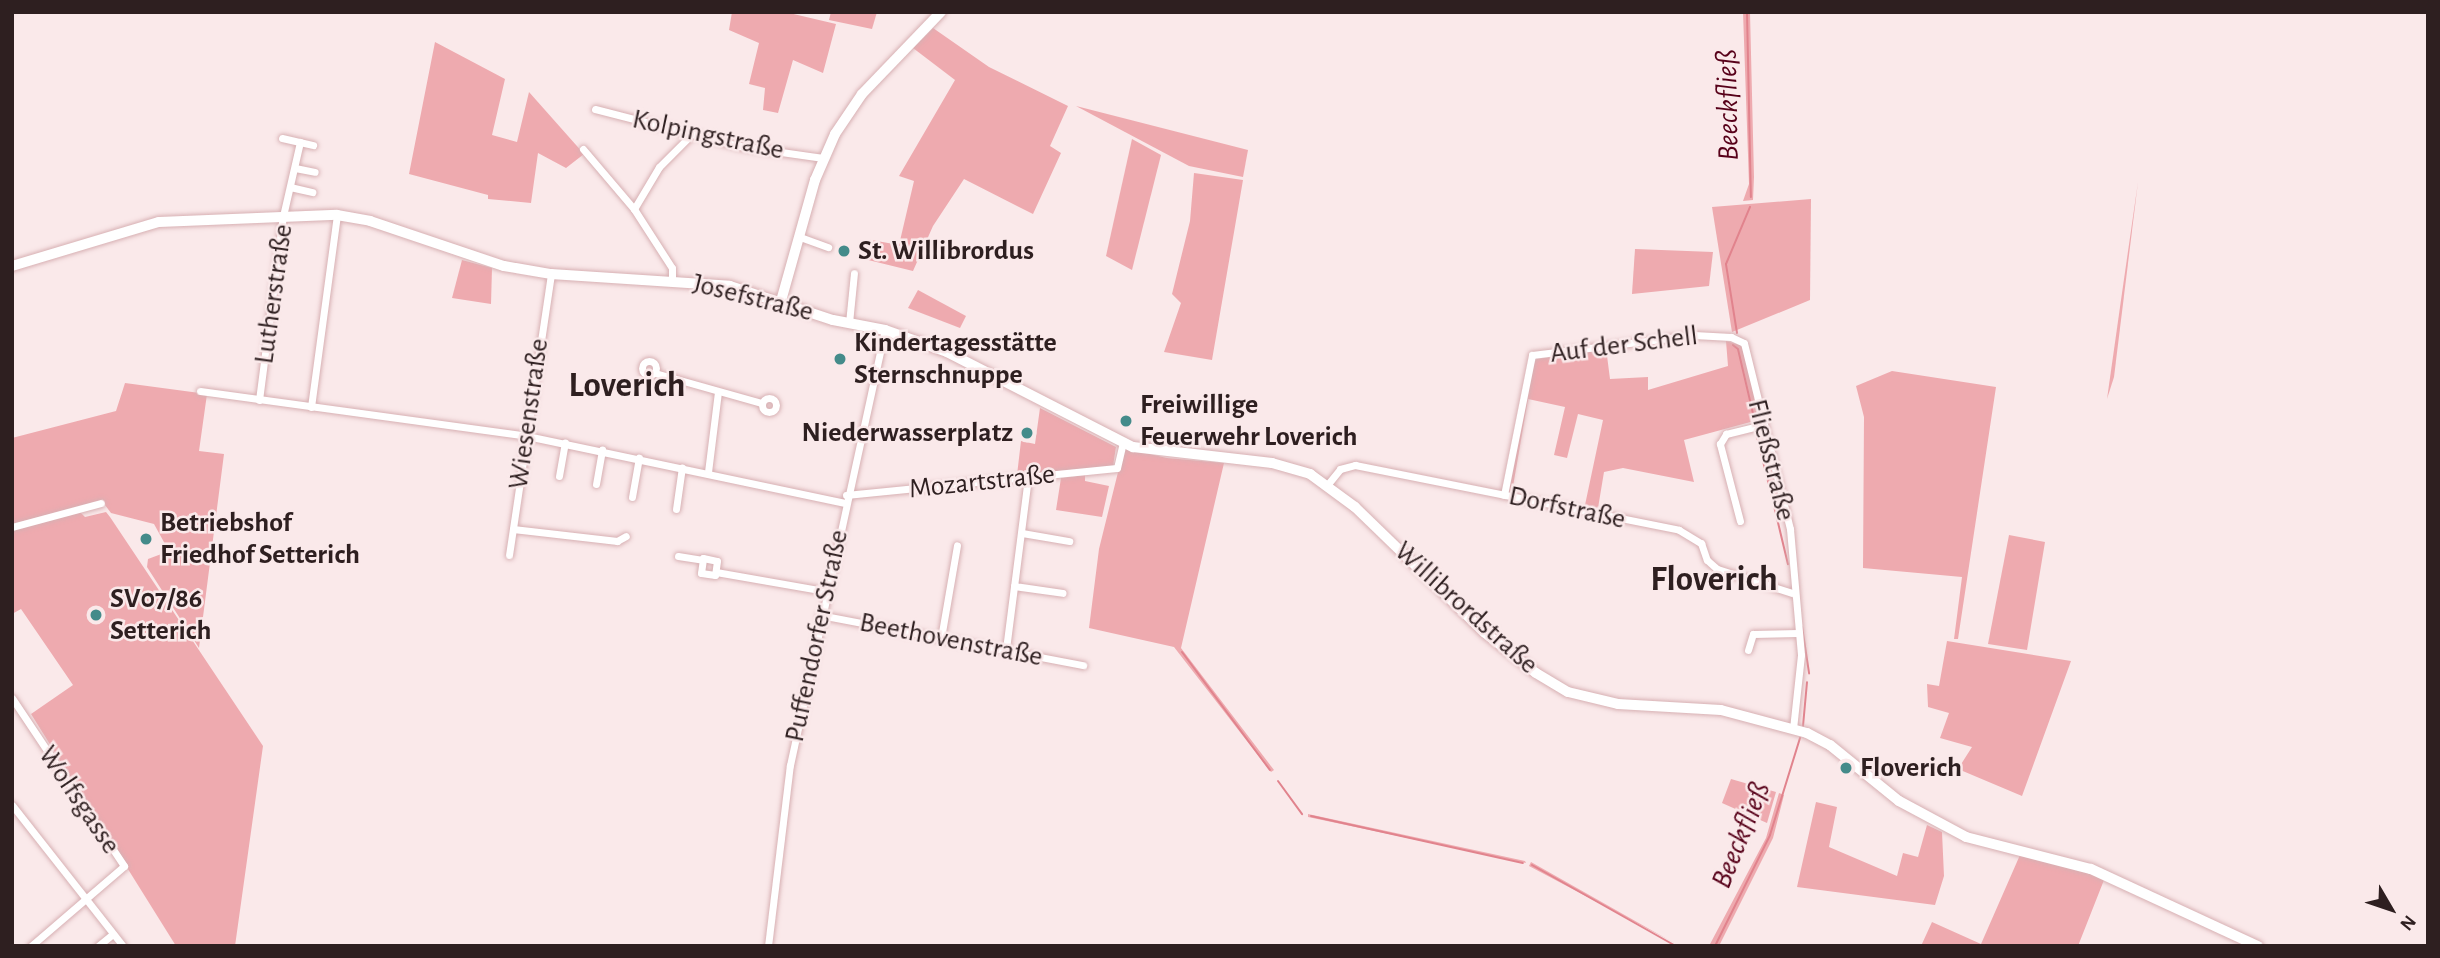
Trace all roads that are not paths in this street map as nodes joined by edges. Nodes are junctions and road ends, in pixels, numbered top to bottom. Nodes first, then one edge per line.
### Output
1 (941, 12) edge
2 (595, 109) dead end
3 (690, 136) junction
4 (282, 138) dead end
5 (300, 142) junction
6 (313, 145) dead end
7 (583, 149) dead end
8 (823, 158) junction
9 (295, 167) junction
10 (315, 172) dead end
11 (290, 187) junction
12 (312, 192) dead end
13 (634, 209) junction
14 (337, 215) junction
15 (283, 216) junction
16 (800, 237) junction
17 (828, 247) dead end
18 (12, 266) edge
19 (551, 274) junction
20 (854, 274) dead end
21 (672, 279) junction
22 (781, 300) junction
23 (849, 323) junction
24 (886, 330) junction
25 (1731, 337) joint
26 (655, 373) dead end
27 (200, 391) dead end
28 (718, 392) junction
29 (259, 400) junction
30 (762, 403) dead end
31 (311, 407) junction
32 (1762, 425) junction
33 (527, 436) junction
34 (565, 443) junction
35 (1123, 443) junction
36 (601, 450) junction
37 (639, 458) junction
38 (682, 467) junction
39 (708, 472) junction
40 (559, 476) dead end
41 (1028, 478) junction
42 (596, 484) dead end
43 (1328, 485) junction
44 (1504, 495) junction
45 (632, 497) dead end
46 (846, 499) junction
47 (101, 503) dead end
48 (676, 509) dead end
49 (1740, 521) dead end
50 (12, 527) edge
51 (513, 529) junction
52 (1022, 533) junction
53 (626, 536) dead end
54 (1069, 541) dead end
55 (957, 545) dead end
56 (509, 555) dead end
57 (678, 556) dead end
58 (703, 560) junction
59 (716, 572) junction
60 (1014, 586) junction
61 (825, 591) junction
62 (1063, 593) dead end
63 (1792, 593) junction
64 (820, 615) junction
65 (1798, 633) junction
66 (941, 638) junction
67 (1006, 649) junction
68 (1748, 650) dead end
69 (1083, 665) dead end
70 (12, 698) edge
71 (1793, 729) junction
72 (12, 806) edge
73 (84, 898) junction
74 (113, 934) junction
75 (31, 946) edge
76 (98, 946) edge
77 (122, 946) edge
78 (768, 946) edge
79 (2258, 946) edge

1 - 8 street
2 - 3 street, Kolpingstraße
3 - 8 street, Kolpingstraße
3 - 13 street
4 - 5 street
5 - 6 street
5 - 9 street, Lutherstraße
7 - 13 street
8 - 16 street
9 - 10 street
9 - 11 street, Lutherstraße
11 - 12 street, Lutherstraße
11 - 15 street, Lutherstraße
13 - 21 street
14 - 15 street, Josefstraße
14 - 19 street, Josefstraße
14 - 31 street
15 - 18 street, Josefstraße
15 - 29 street, Lutherstraße
16 - 17 street
16 - 22 street
19 - 21 street, Josefstraße
19 - 33 street, Wiesenstraße
20 - 23 street
21 - 22 street, Josefstraße
22 - 23 street, Josefstraße
23 - 24 street, Josefstraße
24 - 35 street, Josefstraße
24 - 46 street, Puffendorfer Straße
25 - 32 street, Fließstraße
25 - 44 street, Auf der Schell
26 - 28 street
27 - 29 street, Mozartstraße
28 - 30 street
28 - 39 street
29 - 31 street, Mozartstraße
31 - 33 street, Mozartstraße
32 - 49 street
32 - 63 street, Fließstraße
33 - 34 street, Mozartstraße
33 - 51 street, Wiesenstraße
34 - 36 street, Mozartstraße
34 - 40 street
35 - 41 street, Mozartstraße
35 - 43 street, Josefstraße
36 - 37 street, Mozartstraße
36 - 42 street
37 - 38 street, Mozartstraße
37 - 45 street
38 - 39 street, Mozartstraße
38 - 48 street
39 - 46 street, Mozartstraße
41 - 46 street, Mozartstraße
41 - 52 street
43 - 44 street, Dorfstraße
43 - 71 street, Willibrordstraße
44 - 63 street, Dorfstraße
46 - 61 street, Puffendorfer Straße
47 - 50 street
51 - 53 street
51 - 56 street, Wiesenstraße
52 - 54 street
52 - 60 street
55 - 66 street
57 - 58 street
58 - 59 street
58 - 59 street
59 - 61 street
60 - 62 street
60 - 67 street
61 - 64 street, Puffendorfer Straße
63 - 65 street, Fließstraße
64 - 66 street, Beethovenstraße
64 - 78 street, Puffendorfer Straße
65 - 68 street
65 - 71 street, Fließstraße
66 - 67 street, Beethovenstraße
67 - 69 street, Beethovenstraße
70 - 73 street, Wolfsgasse
71 - 79 street, Willibrordstraße
72 - 73 street
73 - 74 street
73 - 75 street
74 - 76 street
74 - 77 street

